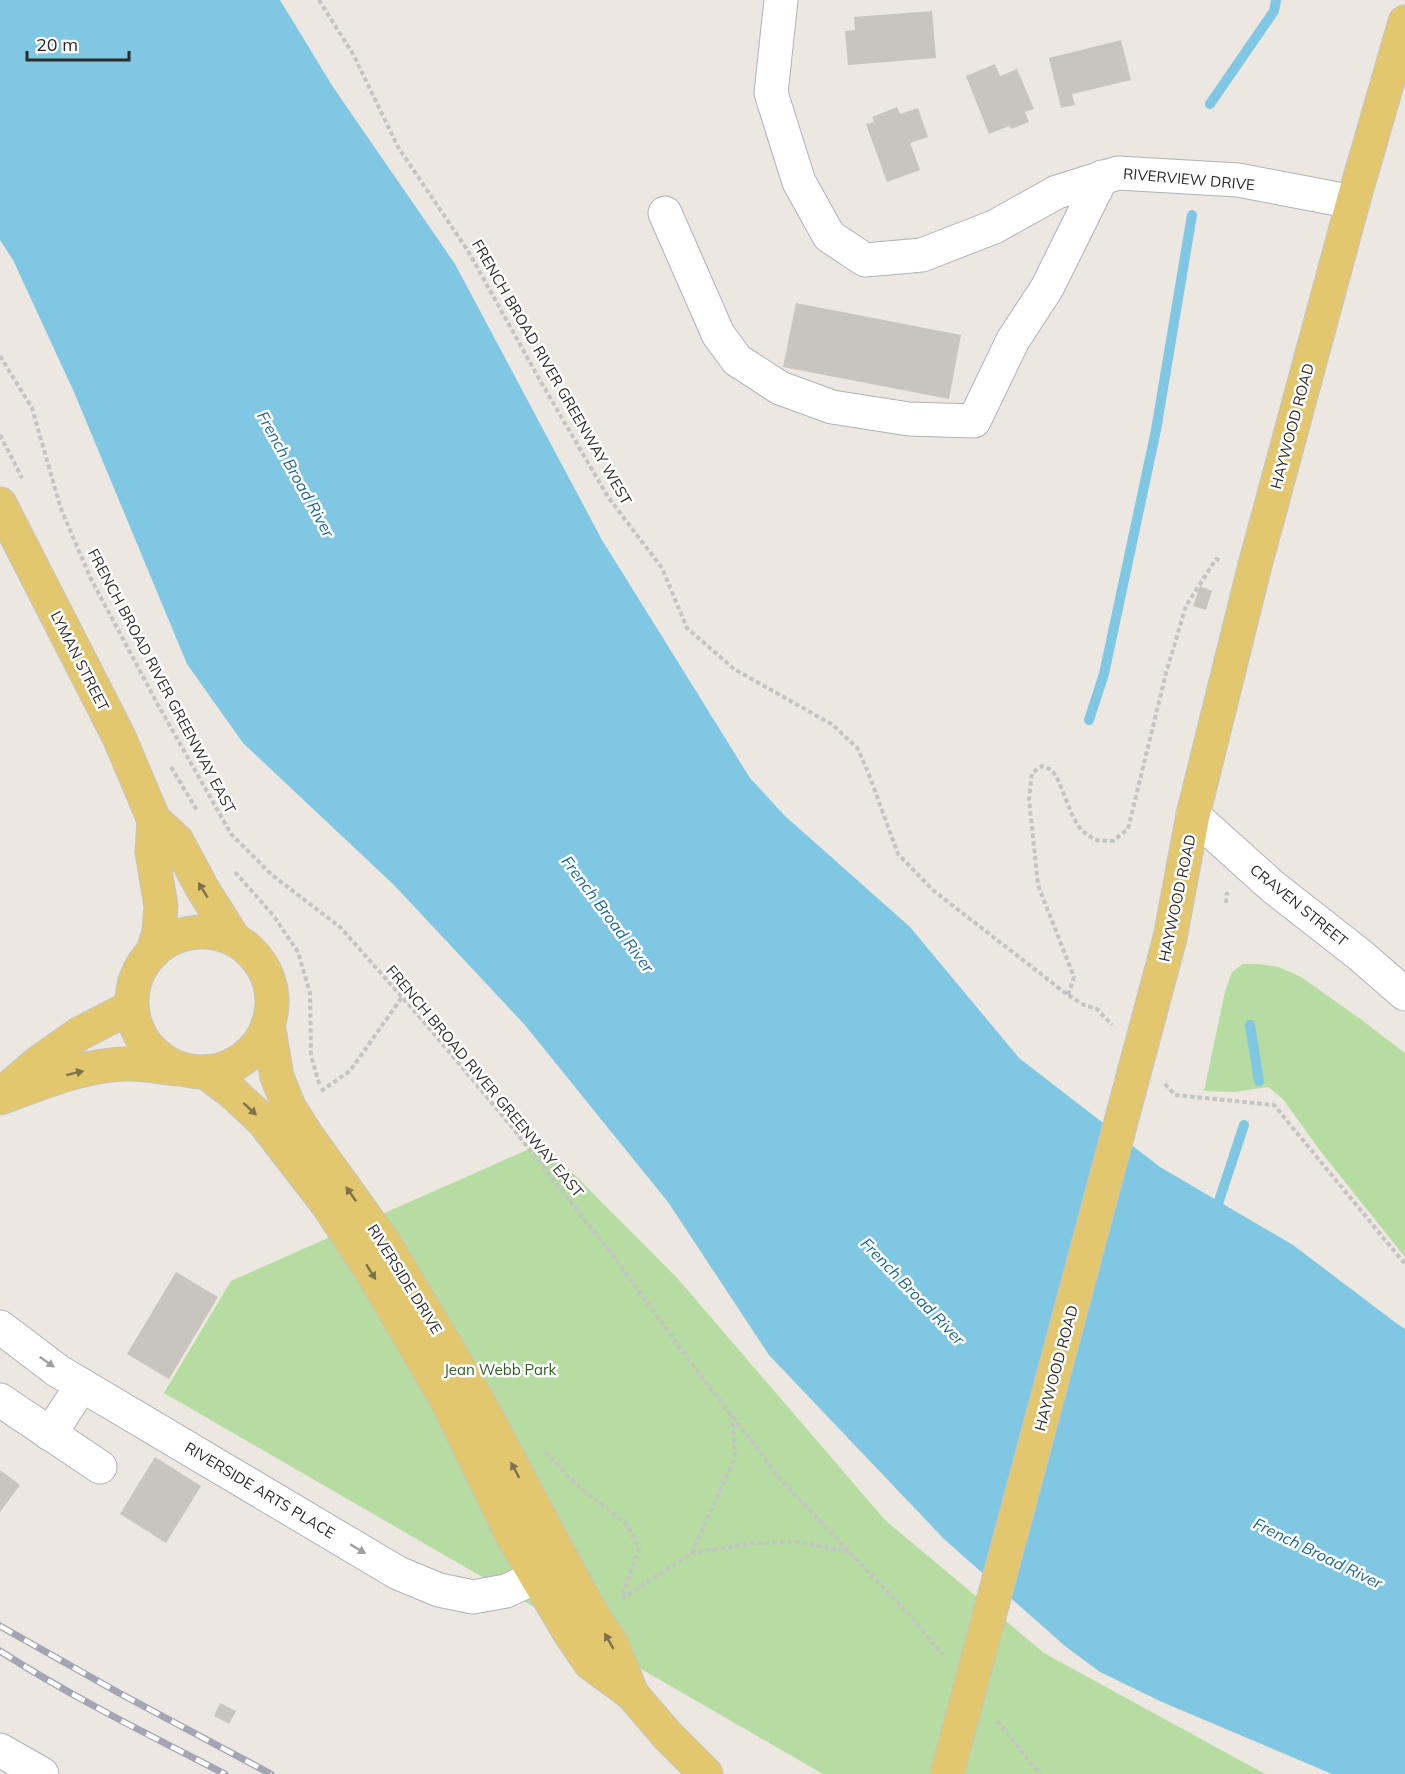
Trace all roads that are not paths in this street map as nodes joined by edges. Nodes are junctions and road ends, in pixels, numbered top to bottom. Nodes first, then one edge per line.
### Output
1 (781, 0) edge
2 (1405, 22) edge
3 (1102, 177) junction
4 (1353, 202) junction
5 (665, 213) dead end
6 (0, 504) edge
7 (1193, 815) junction
8 (154, 820) junction
9 (234, 939) junction
10 (153, 951) junction
11 (1405, 994) edge
12 (131, 1007) junction
13 (268, 1024) junction
14 (194, 1071) junction
15 (0, 1097) edge
16 (0, 1327) edge
17 (82, 1385) junction
18 (0, 1400) edge
19 (50, 1434) junction
20 (100, 1467) dead end
21 (536, 1577) junction
22 (632, 1695) junction
23 (0, 1750) edge
24 (42, 1774) edge
25 (706, 1774) edge
26 (947, 1774) edge

1 - 3 street, RIVERVIEW DRIVE
2 - 4 main road, HAYWOOD ROAD
3 - 4 street, RIVERVIEW DRIVE
3 - 5 street
4 - 7 main road, HAYWOOD ROAD
6 - 8 main road, LYMAN STREET
7 - 11 street, CRAVEN STREET
7 - 26 main road, HAYWOOD ROAD, bridge
9 -> 8 main road, LYMAN STREET
8 - 10 main road, LYMAN STREET
9 - 10 main road
9 - 13 main road
10 - 12 main road
12 - 14 main road
12 - 15 main road
13 - 14 main road
22 -> 13 main road, RIVERSIDE DRIVE
15 -> 14 main road
14 -> 21 main road, RIVERSIDE DRIVE
16 -> 17 street, RIVERSIDE ARTS PLACE
17 - 19 street
17 -> 21 street, RIVERSIDE ARTS PLACE
18 - 19 street
19 - 20 street
21 - 22 main road, RIVERSIDE DRIVE
22 - 25 main road, RIVERSIDE DRIVE
23 - 24 street

